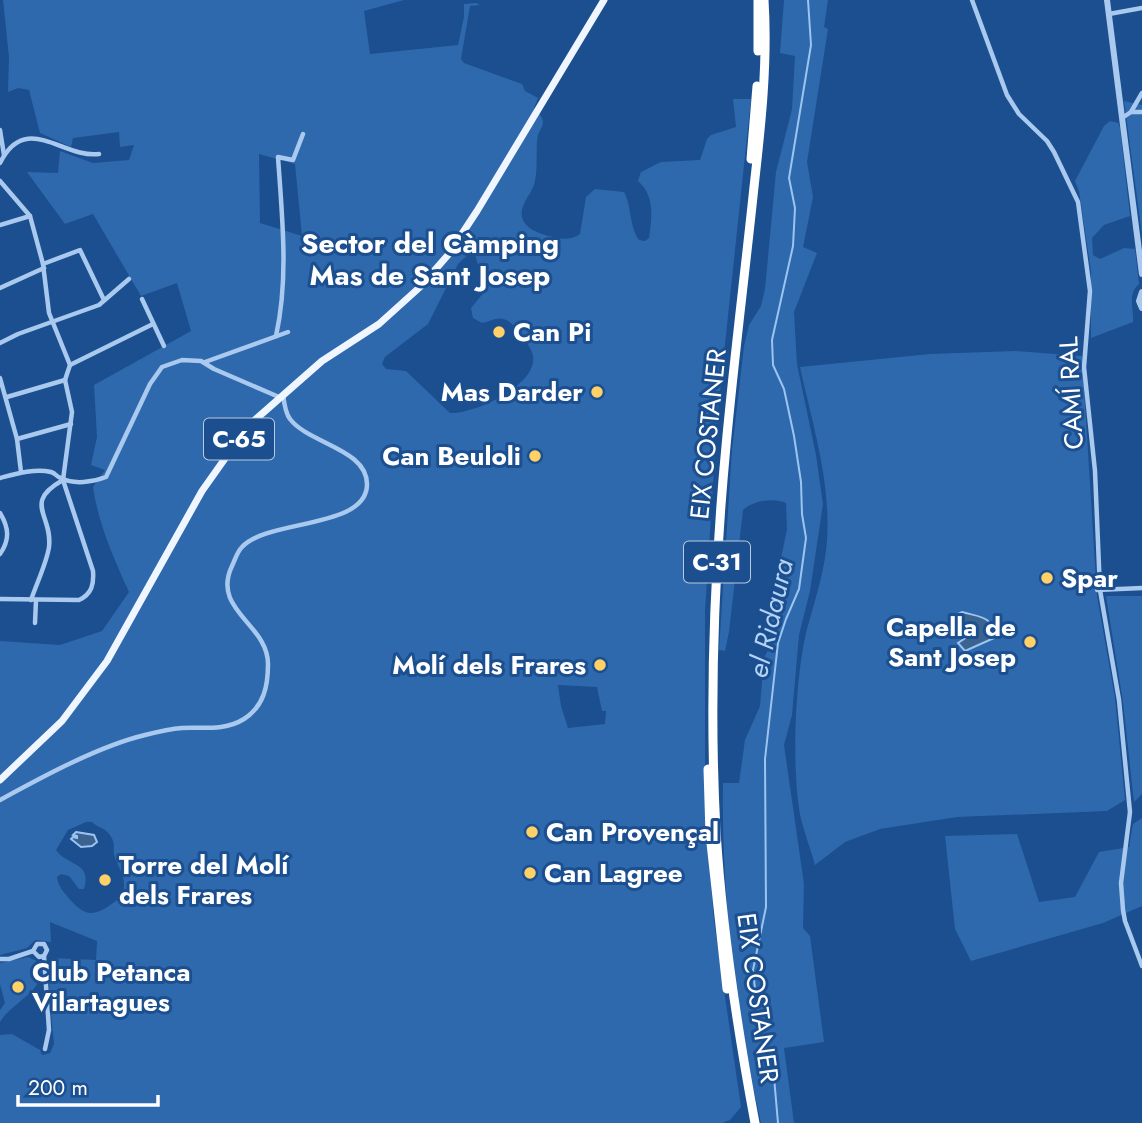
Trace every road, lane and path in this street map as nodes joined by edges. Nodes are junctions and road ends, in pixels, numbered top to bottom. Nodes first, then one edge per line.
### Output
1 (604, 0) edge
2 (757, 0) edge
3 (972, 0) edge
4 (1107, 0) edge
5 (764, 5) edge
6 (1142, 8) edge
7 (1109, 14) junction
8 (1142, 93) edge
9 (1131, 112) junction
10 (1142, 113) edge
11 (1122, 118) junction
12 (0, 130) edge
13 (303, 134) dead end
14 (99, 154) dead end
15 (4, 155) junction
16 (0, 163) edge
17 (0, 181) edge
18 (30, 216) junction
19 (0, 225) edge
20 (43, 266) junction
21 (1142, 274) edge
22 (129, 279) dead end
23 (0, 288) edge
24 (1142, 295) edge
25 (142, 299) dead end
26 (104, 300) junction
27 (1142, 308) edge
28 (53, 323) junction
29 (153, 324) junction
30 (288, 332) dead end
31 (276, 336) junction
32 (0, 343) edge
33 (164, 346) dead end
34 (204, 363) junction
35 (70, 365) junction
36 (0, 378) edge
37 (65, 380) junction
38 (281, 395) junction
39 (7, 397) junction
40 (71, 424) junction
41 (17, 439) junction
42 (21, 473) junction
43 (0, 478) edge
44 (63, 480) junction
45 (0, 513) edge
46 (0, 554) edge
47 (1142, 588) edge
48 (1098, 590) junction
49 (0, 599) edge
50 (34, 600) junction
51 (35, 623) dead end
52 (0, 780) edge
53 (0, 800) edge
54 (33, 951) junction
55 (44, 956) junction
56 (0, 959) edge
57 (1142, 966) edge
58 (45, 1049) dead end
59 (749, 1123) edge
60 (755, 1123) edge

1 - 38 main road, C-65
2 - 5 highway
3 - 48 street, CAMÍ RAL
4 - 7 street
5 - 59 highway, EIX COSTANER / C-31
5 - 60 highway, EIX COSTANER / C-31
6 - 7 street
7 - 11 street
8 - 9 street
9 - 10 street
9 - 11 street
11 - 21 street
12 - 15 street
13 - 31 street
14 - 15 street
15 - 16 street
17 - 18 street
18 - 19 street
18 - 20 street
20 - 23 street
20 - 26 street
20 - 28 street
22 - 26 street
24 - 27 street
25 - 29 street
26 - 28 street
28 - 32 street
28 - 35 street
29 - 33 street
29 - 35 street
30 - 31 street
31 - 34 street
34 - 38 street
34 - 44 street
35 - 37 street
36 - 39 street
37 - 39 street
37 - 40 street
38 - 52 main road, C-65
38 - 53 street
39 - 41 street
40 - 41 street
40 - 44 street
41 - 42 street
42 - 43 street
42 - 44 street
44 - 50 street
44 - 50 street
45 - 46 street
47 - 48 street
48 - 57 street, CAMÍ RAL
49 - 50 street
50 - 51 street
54 - 55 street
54 - 55 street
54 - 56 street
55 - 58 street

